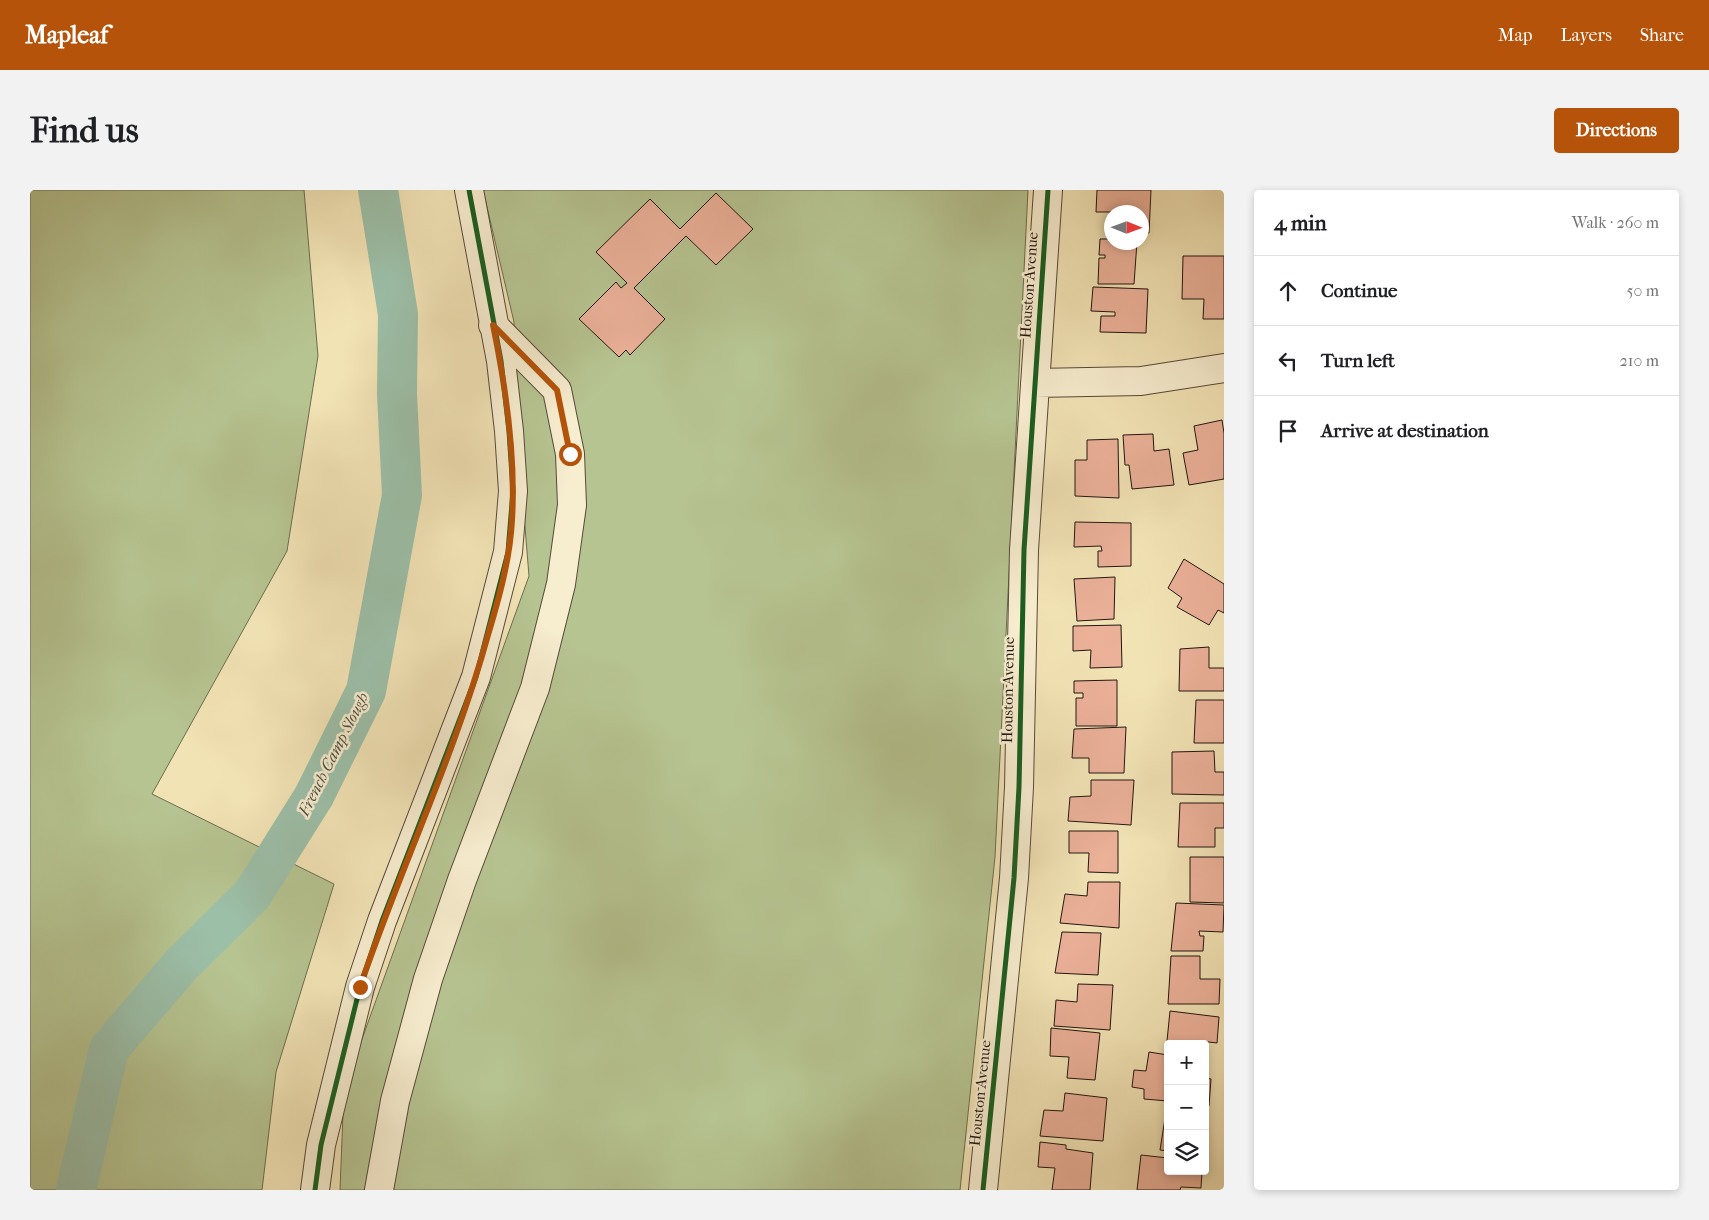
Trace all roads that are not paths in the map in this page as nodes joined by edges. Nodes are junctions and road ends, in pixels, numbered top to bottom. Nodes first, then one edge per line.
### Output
1 (469, 190) edge
2 (1048, 190) edge
3 (493, 325) junction
4 (1224, 368) edge
5 (1035, 383) junction
6 (315, 1190) edge
7 (379, 1190) edge
8 (984, 1190) edge

1 - 3 street
2 - 5 street, Houston Avenue
3 - 6 street
3 - 7 street
4 - 5 street
5 - 8 street, Houston Avenue

